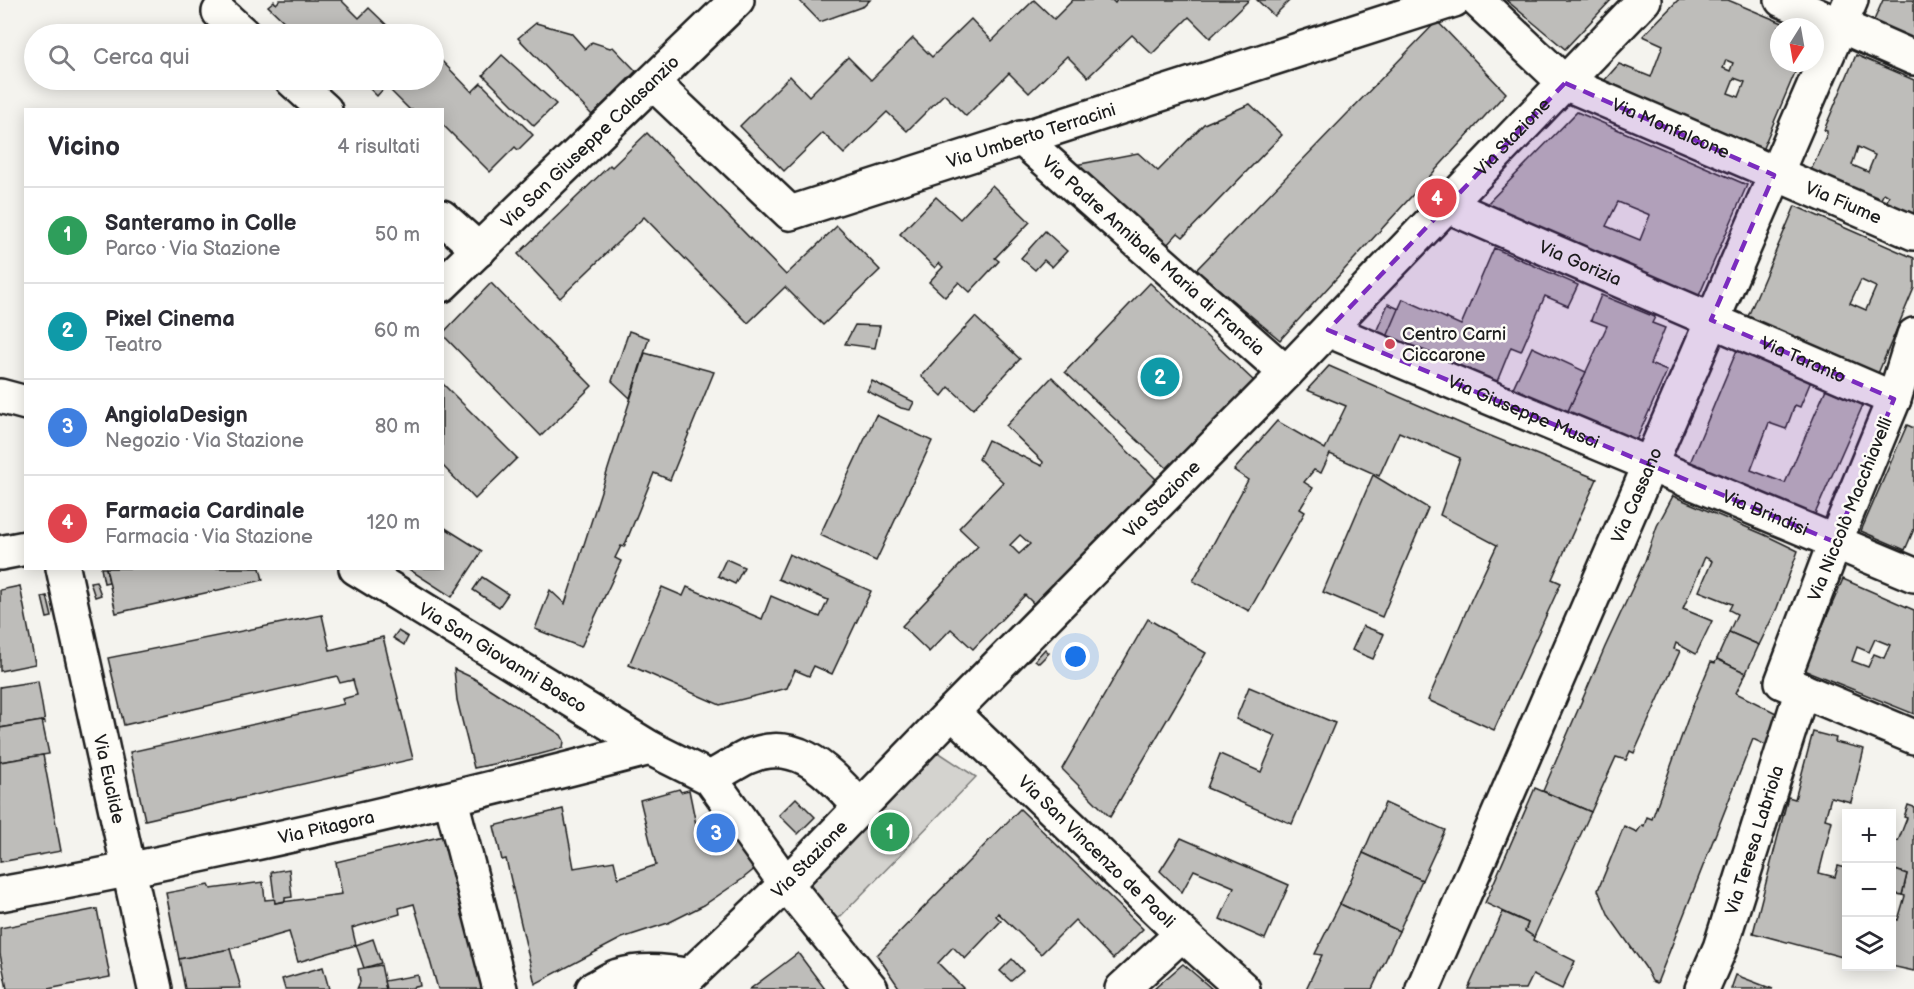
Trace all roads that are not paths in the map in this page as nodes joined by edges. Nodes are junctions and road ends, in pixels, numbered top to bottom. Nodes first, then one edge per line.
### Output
1 (737, 0) edge
2 (1454, 0) edge
3 (1477, 0) edge
4 (1644, 0) edge
5 (1782, 0) edge
6 (219, 12) dead end
7 (1846, 13) edge
8 (232, 24) edge
9 (1914, 58) edge
10 (652, 83) junction
11 (1565, 83) junction
12 (303, 90) edge
13 (323, 108) edge
14 (1021, 138) junction
15 (1774, 175) junction
16 (1448, 206) junction
17 (444, 219) edge
18 (1914, 233) edge
19 (479, 250) junction
20 (444, 283) edge
21 (1711, 320) junction
22 (1328, 330) junction
23 (1914, 335) edge
24 (1286, 373) junction
25 (1902, 394) edge
26 (0, 396) edge
27 (24, 402) edge
28 (1652, 464) junction
29 (1835, 542) junction
30 (24, 548) edge
31 (0, 553) edge
32 (63, 570) edge
33 (359, 570) edge
34 (1914, 575) edge
35 (1792, 686) junction
36 (952, 712) junction
37 (1914, 737) edge
38 (650, 748) junction
39 (711, 778) junction
40 (451, 800) junction
41 (861, 806) junction
42 (128, 871) junction
43 (786, 884) junction
44 (0, 894) edge
45 (1182, 934) junction
46 (680, 982) edge
47 (155, 989) edge
48 (500, 989) edge
49 (592, 989) edge
50 (871, 989) edge
51 (1122, 989) edge
52 (1243, 989) edge
53 (1423, 989) edge
54 (1702, 989) edge

1 - 10 street, Via San Giuseppe Calasanzio
2 - 14 street, Via Umberto Terracini
3 - 11 street, Via Monfalcone
4 - 11 street, Via Stazione
5 - 7 street
6 - 8 street
7 - 9 street
7 - 15 street, Via Cassano
10 - 14 street, Via Umberto Terracini
10 - 19 street, Via San Giuseppe Calasanzio
11 - 15 street, Via Monfalcone
11 - 16 street, Via Stazione
12 - 13 street
14 - 24 street, Via Padre Annibale Maria di Francia
15 - 18 street, Via Fiume
15 - 21 street, Via Cassano
16 - 21 street, Via Gorizia
16 - 22 street, Via Stazione
17 - 19 street
19 - 20 street, Via San Giuseppe Calasanzio
21 - 25 street, Via Taranto
21 - 28 street, Via Cassano
22 - 24 street, Via Stazione
22 - 28 street, Via Giuseppe Musci
23 - 25 street, Via Niccolò Macchiavelli
24 - 36 street, Via Stazione
25 - 29 street, Via Niccolò Macchiavelli
26 - 27 street
28 - 29 street, Via Brindisi
28 - 53 street, Via Cassano
29 - 34 street, Via Brindisi
29 - 35 street, Via Niccolò Macchiavelli
30 - 31 street
32 - 42 street, Via Euclide
33 - 38 street, Via San Giovanni Bosco
35 - 37 street
35 - 54 street, Via Teresa Labriola
36 - 41 street, Via Stazione
36 - 45 street, Via San Vincenzo de Paoli
38 - 39 street, Via San Giovanni Bosco
38 - 40 street, Via Pitagora
39 - 41 street
39 - 43 street
40 - 42 street, Via Pitagora
40 - 48 street
41 - 43 street, Via Stazione
42 - 44 street, Via Pitagora
42 - 47 street, Via Euclide
43 - 46 street, Via Stazione
43 - 50 street
45 - 51 street
45 - 52 street, Via San Vincenzo de Paoli
46 - 49 street

